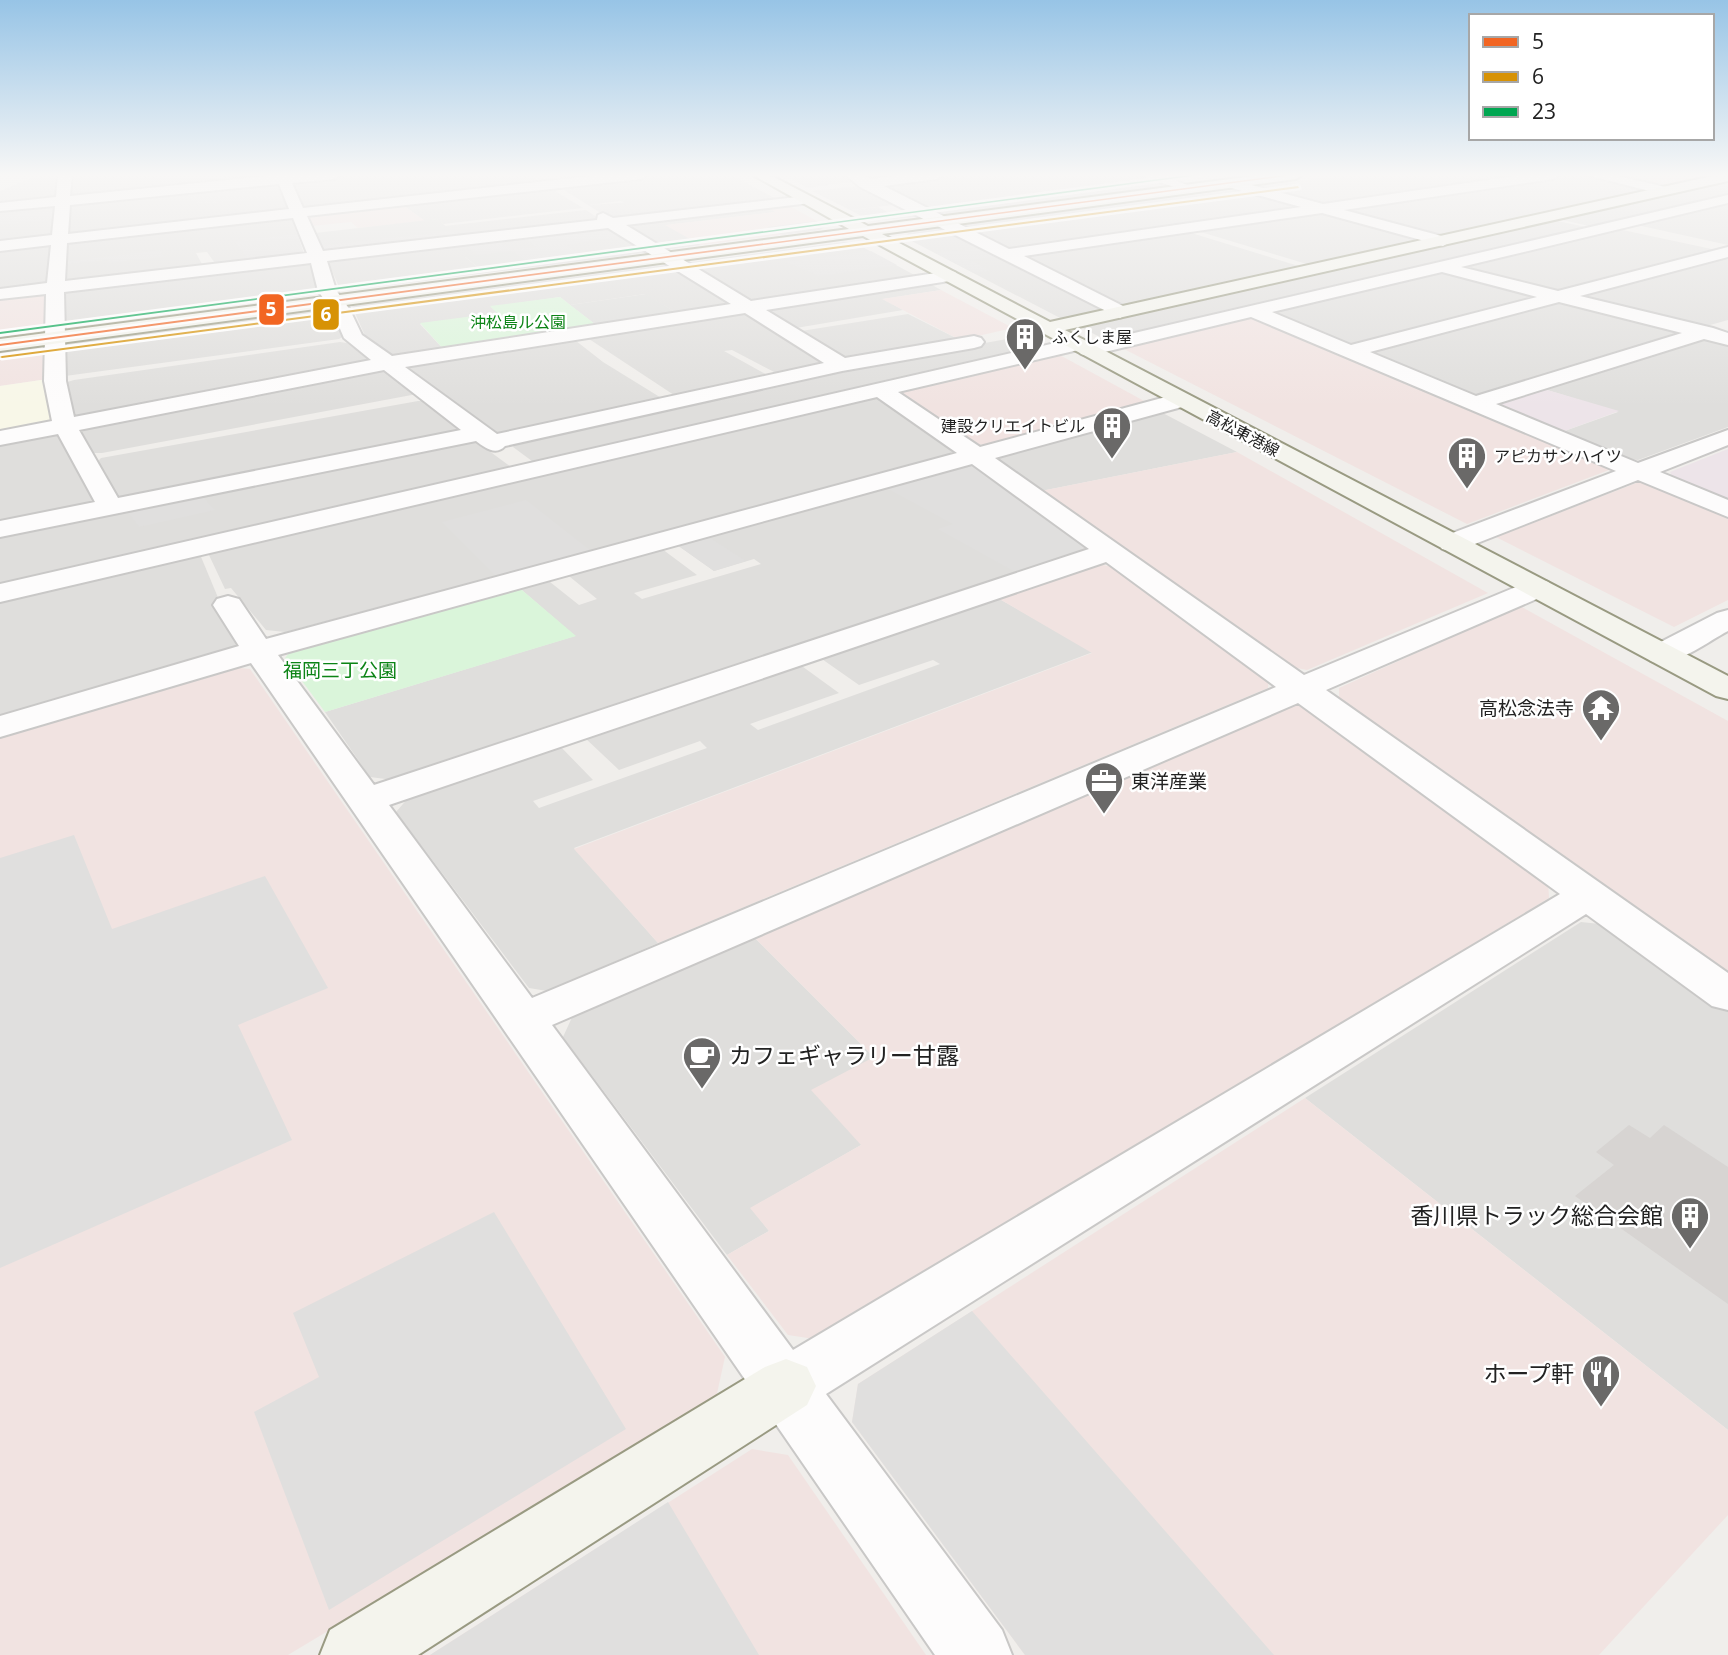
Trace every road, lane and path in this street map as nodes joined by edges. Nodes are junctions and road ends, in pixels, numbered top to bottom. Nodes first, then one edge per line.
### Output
1 (59, 252) edge
2 (314, 252) edge
3 (356, 252) edge
4 (659, 252) edge
5 (705, 252) edge
6 (906, 252) edge
7 (1004, 252) edge
8 (1019, 252) edge
9 (1392, 252) edge
10 (1506, 252) edge
11 (1720, 252) edge
12 (1007, 254) junction
13 (316, 257) junction
14 (667, 257) junction
15 (1444, 267) junction
16 (950, 275) junction
17 (56, 287) junction
18 (0, 294) edge
19 (1559, 296) junction
20 (333, 301) junction
21 (747, 307) junction
22 (1252, 311) junction
23 (1120, 312) junction
24 (1728, 326) edge
25 (1047, 328) junction
26 (1704, 333) junction
27 (55, 338) junction
28 (1728, 339) edge
29 (0, 345) edge
30 (1083, 347) junction
31 (1351, 351) junction
32 (388, 363) junction
33 (842, 365) junction
34 (881, 390) junction
35 (1181, 400) junction
36 (1477, 403) junction
37 (64, 424) junction
38 (487, 437) junction
39 (1728, 437) edge
40 (0, 438) edge
41 (974, 454) junction
42 (530, 470) junction
43 (1639, 471) junction
44 (110, 506) junction
45 (1728, 509) edge
46 (0, 529) edge
47 (1452, 543) junction
48 (1109, 552) junction
49 (1538, 588) junction
50 (0, 593) edge
51 (228, 605) dead end
52 (1728, 619) edge
53 (258, 651) junction
54 (1662, 654) junction
55 (1299, 688) junction
56 (1728, 689) edge
57 (0, 727) edge
58 (366, 800) junction
59 (1590, 897) junction
60 (1728, 995) edge
61 (520, 1021) junction
62 (786, 1386) junction
63 (355, 1655) edge
64 (977, 1655) edge

1 - 17 street
2 - 13 street
3 - 13 street
4 - 14 street
5 - 14 street
6 - 16 street, 高松東港線
7 - 12 street
8 - 12 street
9 - 23 street
10 - 15 street
11 - 19 street
12 - 23 street
13 - 17 street
13 - 20 street
14 - 20 street
14 - 21 street
15 - 19 street
15 - 22 street
16 - 21 street
16 - 25 street, 高松東港線
17 - 18 street
17 - 27 street
19 - 26 street
19 - 31 street
20 - 27 street
20 - 32 street
21 - 32 street
21 - 33 street
22 - 30 street
22 - 31 street
23 - 25 street
24 - 26 street
25 - 30 street, 高松東港線
25 - 33 street
26 - 28 street
26 - 36 street
27 - 29 street
27 - 37 street
30 - 34 street
30 - 35 street, 高松東港線
31 - 36 street
32 - 37 street
32 - 38 street
33 - 38 street
34 - 41 street
34 - 42 street
35 - 41 street
35 - 47 street, 高松東港線
36 - 43 street
37 - 40 street
37 - 44 street
38 - 42 street
38 - 44 street
39 - 43 street
41 - 48 street
41 - 53 street
42 - 50 street
43 - 45 street
43 - 47 street
44 - 46 street
47 - 49 street, 高松東港線
48 - 55 street
48 - 58 street
49 - 54 street, 高松東港線
49 - 55 street
51 - 53 street
52 - 54 street
53 - 57 street
53 - 58 street
54 - 56 street, 高松東港線
55 - 59 street
55 - 61 street
58 - 61 street
59 - 60 street
59 - 62 street
61 - 62 street
62 - 63 street
62 - 64 street

